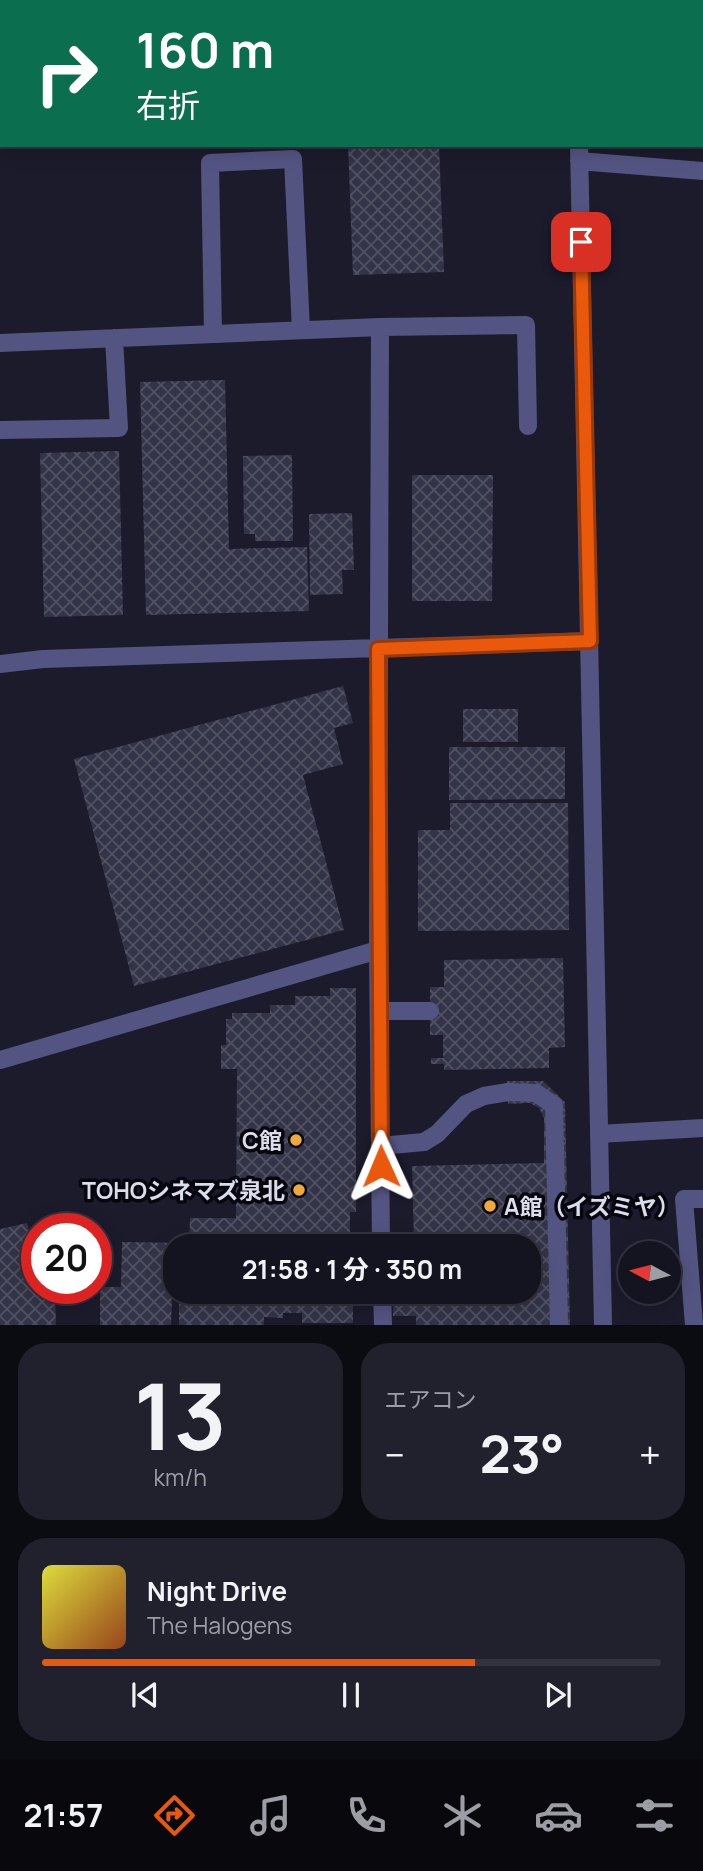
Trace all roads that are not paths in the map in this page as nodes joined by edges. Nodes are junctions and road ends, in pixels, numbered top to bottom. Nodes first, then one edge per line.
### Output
1 (579, 153) edge
2 (703, 171) edge
3 (380, 327) junction
4 (301, 330) junction
5 (213, 334) junction
6 (114, 338) junction
7 (0, 343) edge
8 (528, 426) dead end
9 (0, 429) edge
10 (590, 641) junction
11 (378, 649) junction
12 (0, 664) edge
13 (379, 950) junction
14 (430, 1011) dead end
15 (379, 1012) junction
16 (0, 1060) edge
17 (703, 1128) edge
18 (599, 1134) junction
19 (380, 1146) junction
20 (703, 1199) edge
21 (382, 1234) edge
22 (382, 1304) edge
23 (383, 1325) edge
24 (559, 1325) edge
25 (603, 1325) edge
26 (694, 1325) edge

1 - 2 street
1 - 10 street
3 - 4 street
3 - 8 street
3 - 11 street
4 - 5 street
4 - 5 street
5 - 6 street
6 - 7 street
6 - 9 street
10 - 11 street
10 - 18 street
11 - 12 street
11 - 13 street
13 - 15 street
13 - 16 street
14 - 15 street
15 - 19 street
17 - 18 street
18 - 25 street
19 - 21 street
19 - 24 street
20 - 26 street
22 - 23 street

